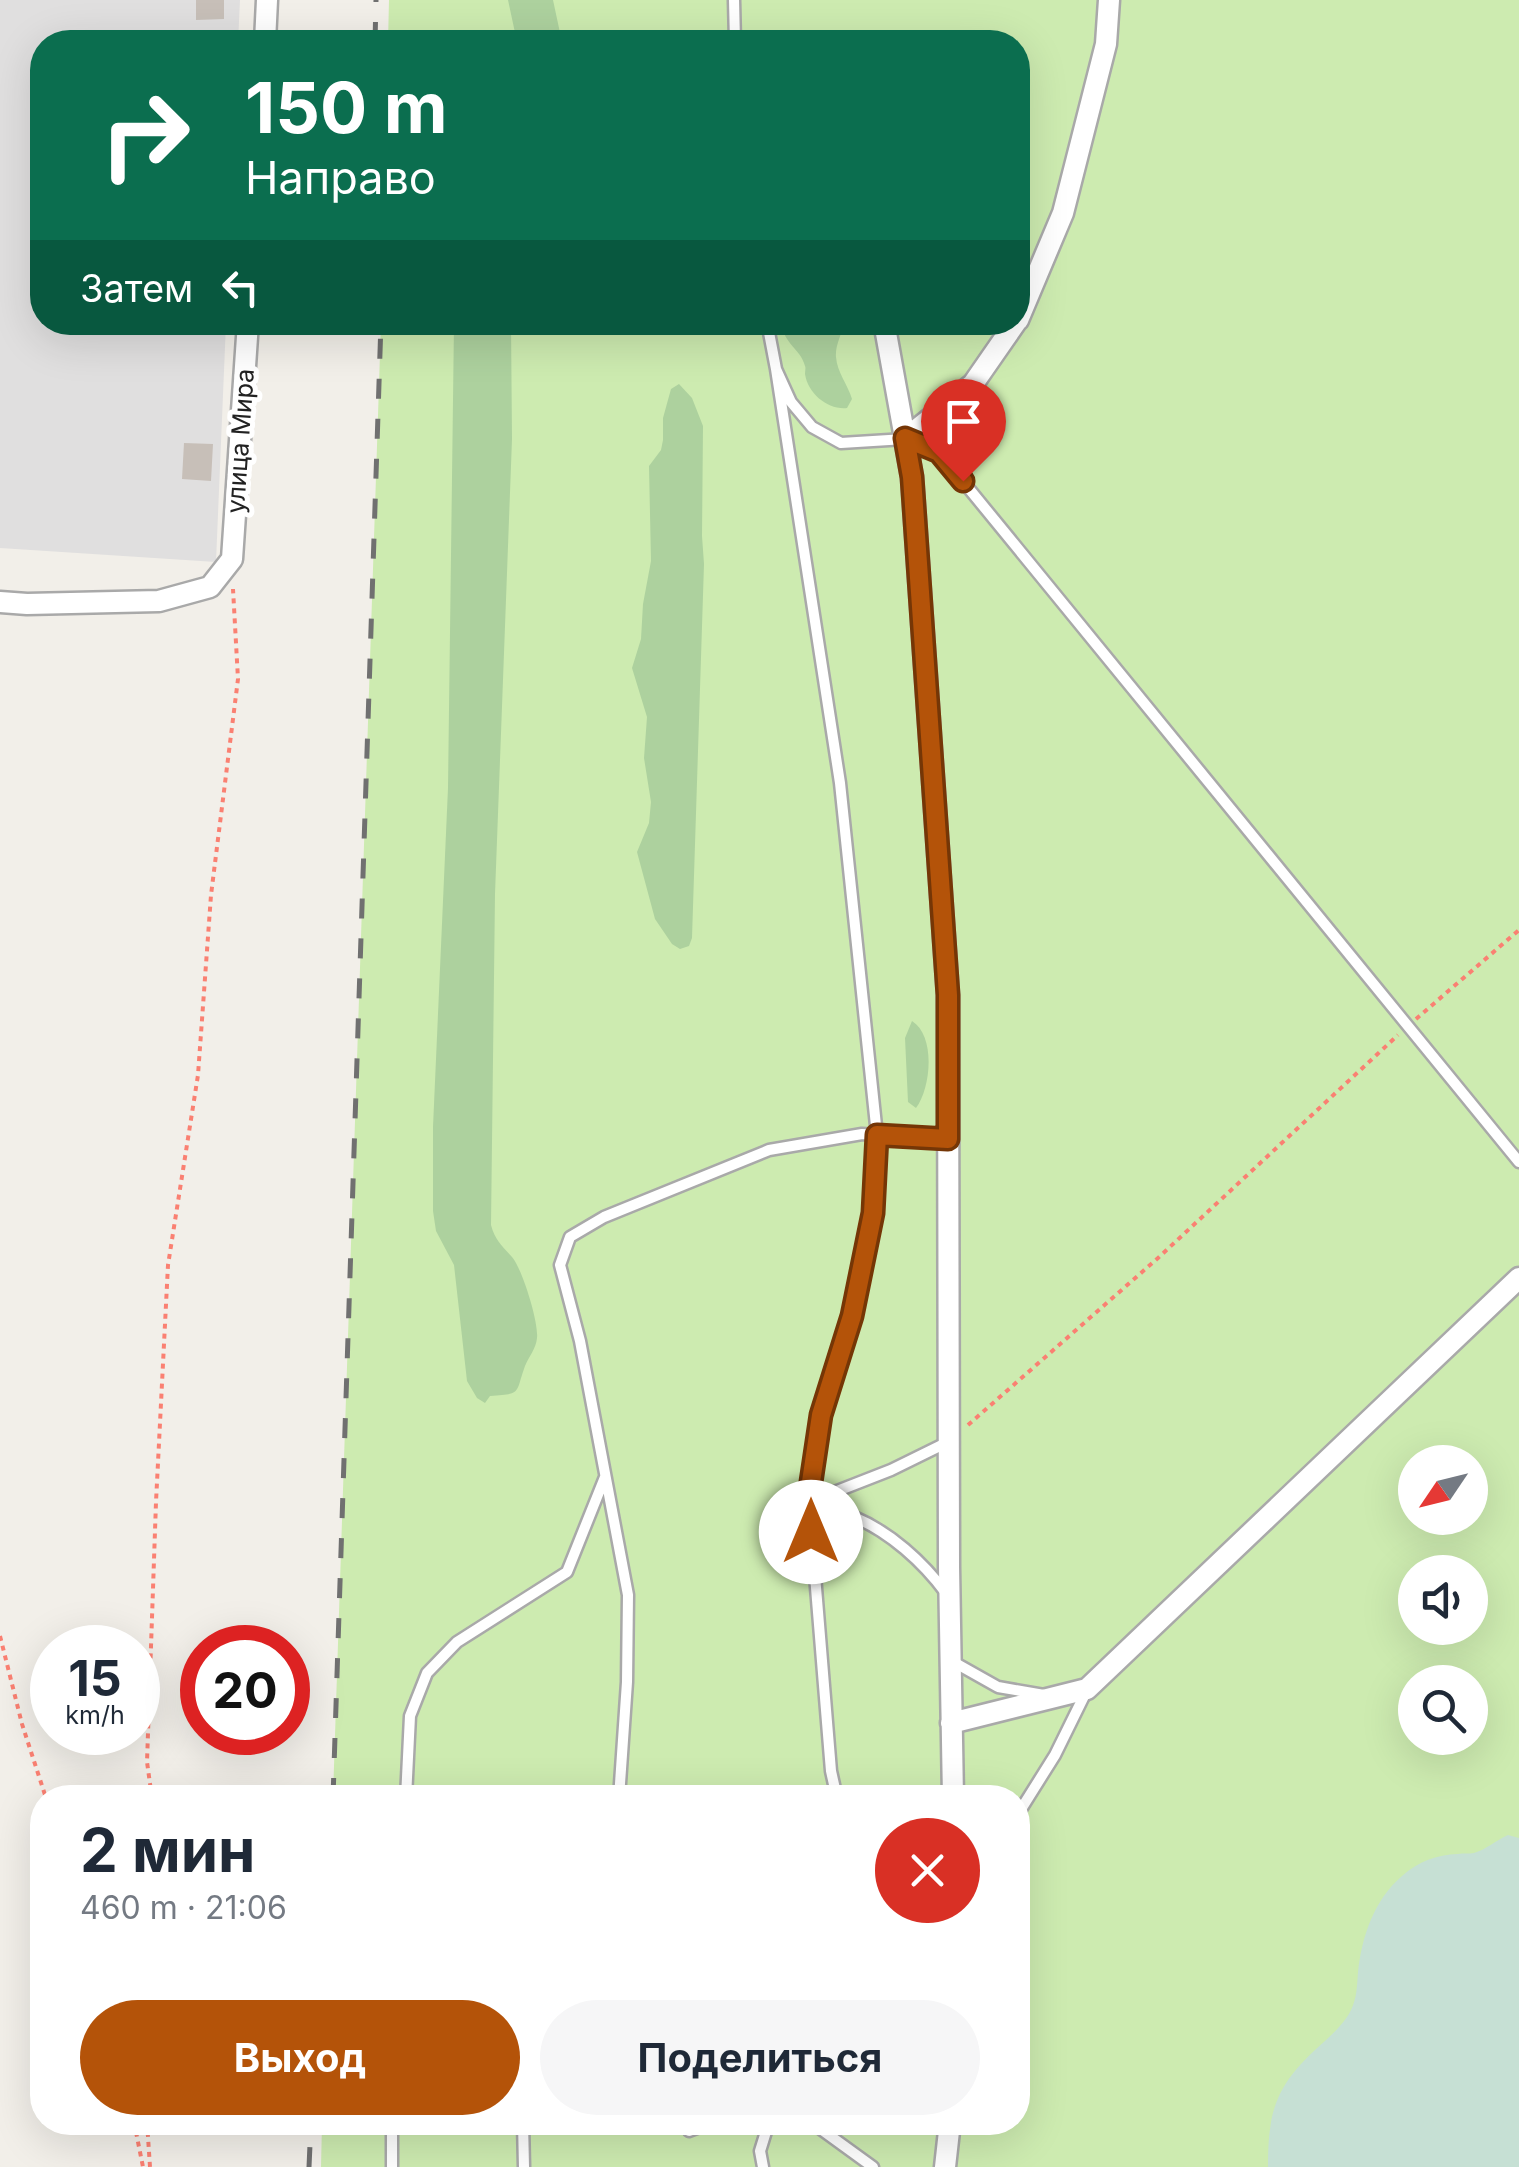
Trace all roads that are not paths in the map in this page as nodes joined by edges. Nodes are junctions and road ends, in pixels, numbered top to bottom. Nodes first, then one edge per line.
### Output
1 (268, 0) edge
2 (734, 0) edge
3 (1108, 0) edge
4 (266, 30) edge
5 (735, 30) edge
6 (1030, 290) edge
7 (247, 335) edge
8 (769, 335) edge
9 (886, 335) edge
10 (1007, 335) edge
11 (776, 369) junction
12 (905, 438) junction
13 (0, 602) edge
14 (877, 1135) junction
15 (948, 1139) junction
16 (1519, 1162) edge
17 (1519, 1278) edge
18 (948, 1442) junction
19 (605, 1476) junction
20 (808, 1502) junction
21 (949, 1598) junction
22 (950, 1660) junction
23 (1087, 1689) junction
24 (1055, 1697) junction
25 (951, 1723) junction
26 (407, 1785) edge
27 (621, 1785) edge
28 (834, 1785) edge
29 (953, 1785) edge
30 (1030, 1795) edge
31 (392, 2135) edge
32 (523, 2135) edge
33 (765, 2135) edge
34 (829, 2135) edge
35 (949, 2135) edge
36 (392, 2167) edge
37 (524, 2167) edge
38 (762, 2167) edge
39 (873, 2167) edge
40 (945, 2167) edge

1 - 4 street
2 - 5 lane
3 - 6 street
7 - 13 street, улица Мира
8 - 11 lane
9 - 12 street
10 - 12 street
11 - 12 lane
11 - 14 lane
12 - 15 street
12 - 16 lane
14 - 15 lane
14 - 19 lane
14 - 20 lane
15 - 18 street
17 - 23 street
18 - 20 lane
18 - 21 street
19 - 26 lane
19 - 27 lane
20 - 21 lane
20 - 28 lane
21 - 22 street
22 - 24 lane
22 - 25 street
23 - 24 street
23 - 30 lane
24 - 25 street
25 - 29 street
31 - 36 lane
32 - 37 lane
33 - 38 lane
34 - 39 lane
35 - 40 street

